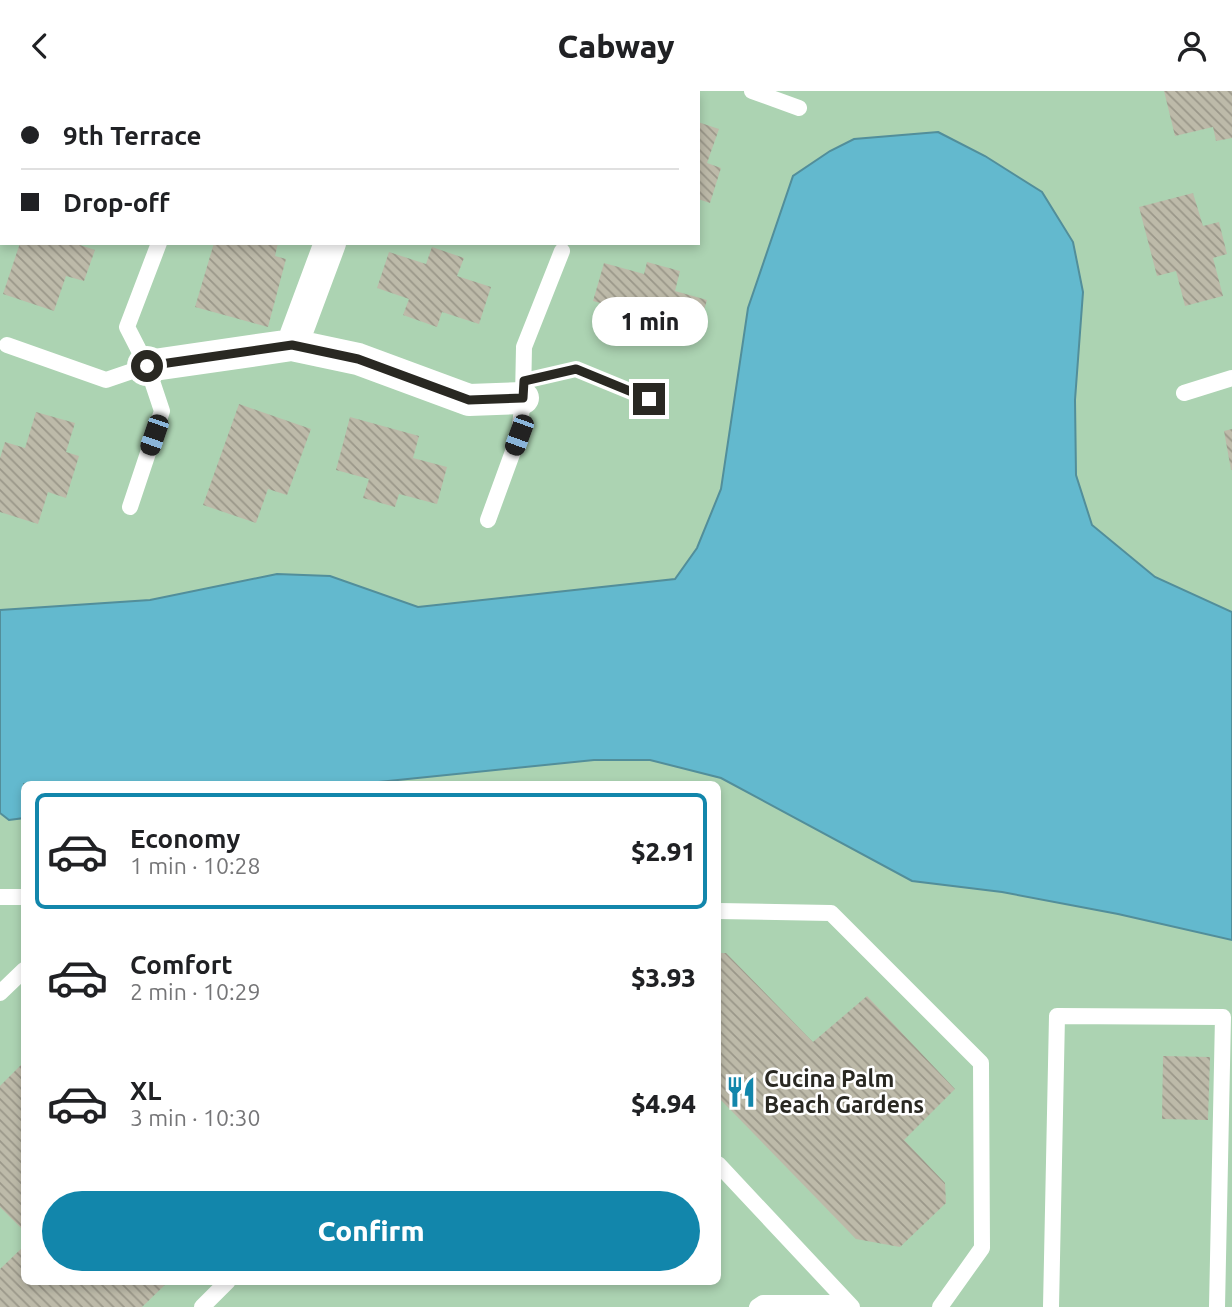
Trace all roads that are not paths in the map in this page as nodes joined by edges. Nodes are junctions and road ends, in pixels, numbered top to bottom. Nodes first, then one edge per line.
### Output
1 (752, 91) edge
2 (799, 108) dead end
3 (158, 245) edge
4 (329, 245) edge
5 (562, 251) dead end
6 (7, 345) dead end
7 (292, 345) junction
8 (147, 366) junction
9 (1232, 378) edge
10 (524, 389) junction
11 (1184, 393) dead end
12 (649, 399) dead end
13 (130, 507) dead end
14 (488, 520) dead end
15 (0, 897) edge
16 (21, 897) edge
17 (721, 911) edge
18 (21, 973) edge
19 (0, 993) edge
20 (721, 1167) edge
21 (224, 1285) edge
22 (850, 1305) edge
23 (202, 1307) edge
24 (757, 1307) edge
25 (940, 1307) edge
26 (1051, 1307) edge
27 (1217, 1307) edge

1 - 2 lane
3 - 8 lane
4 - 7 street
5 - 10 lane
6 - 8 lane
7 - 8 street
7 - 10 street
8 - 13 lane
9 - 11 lane
10 - 12 lane
10 - 14 lane
15 - 16 lane
17 - 25 lane
18 - 19 lane
20 - 22 lane
21 - 23 lane
22 - 24 lane
26 - 27 lane

